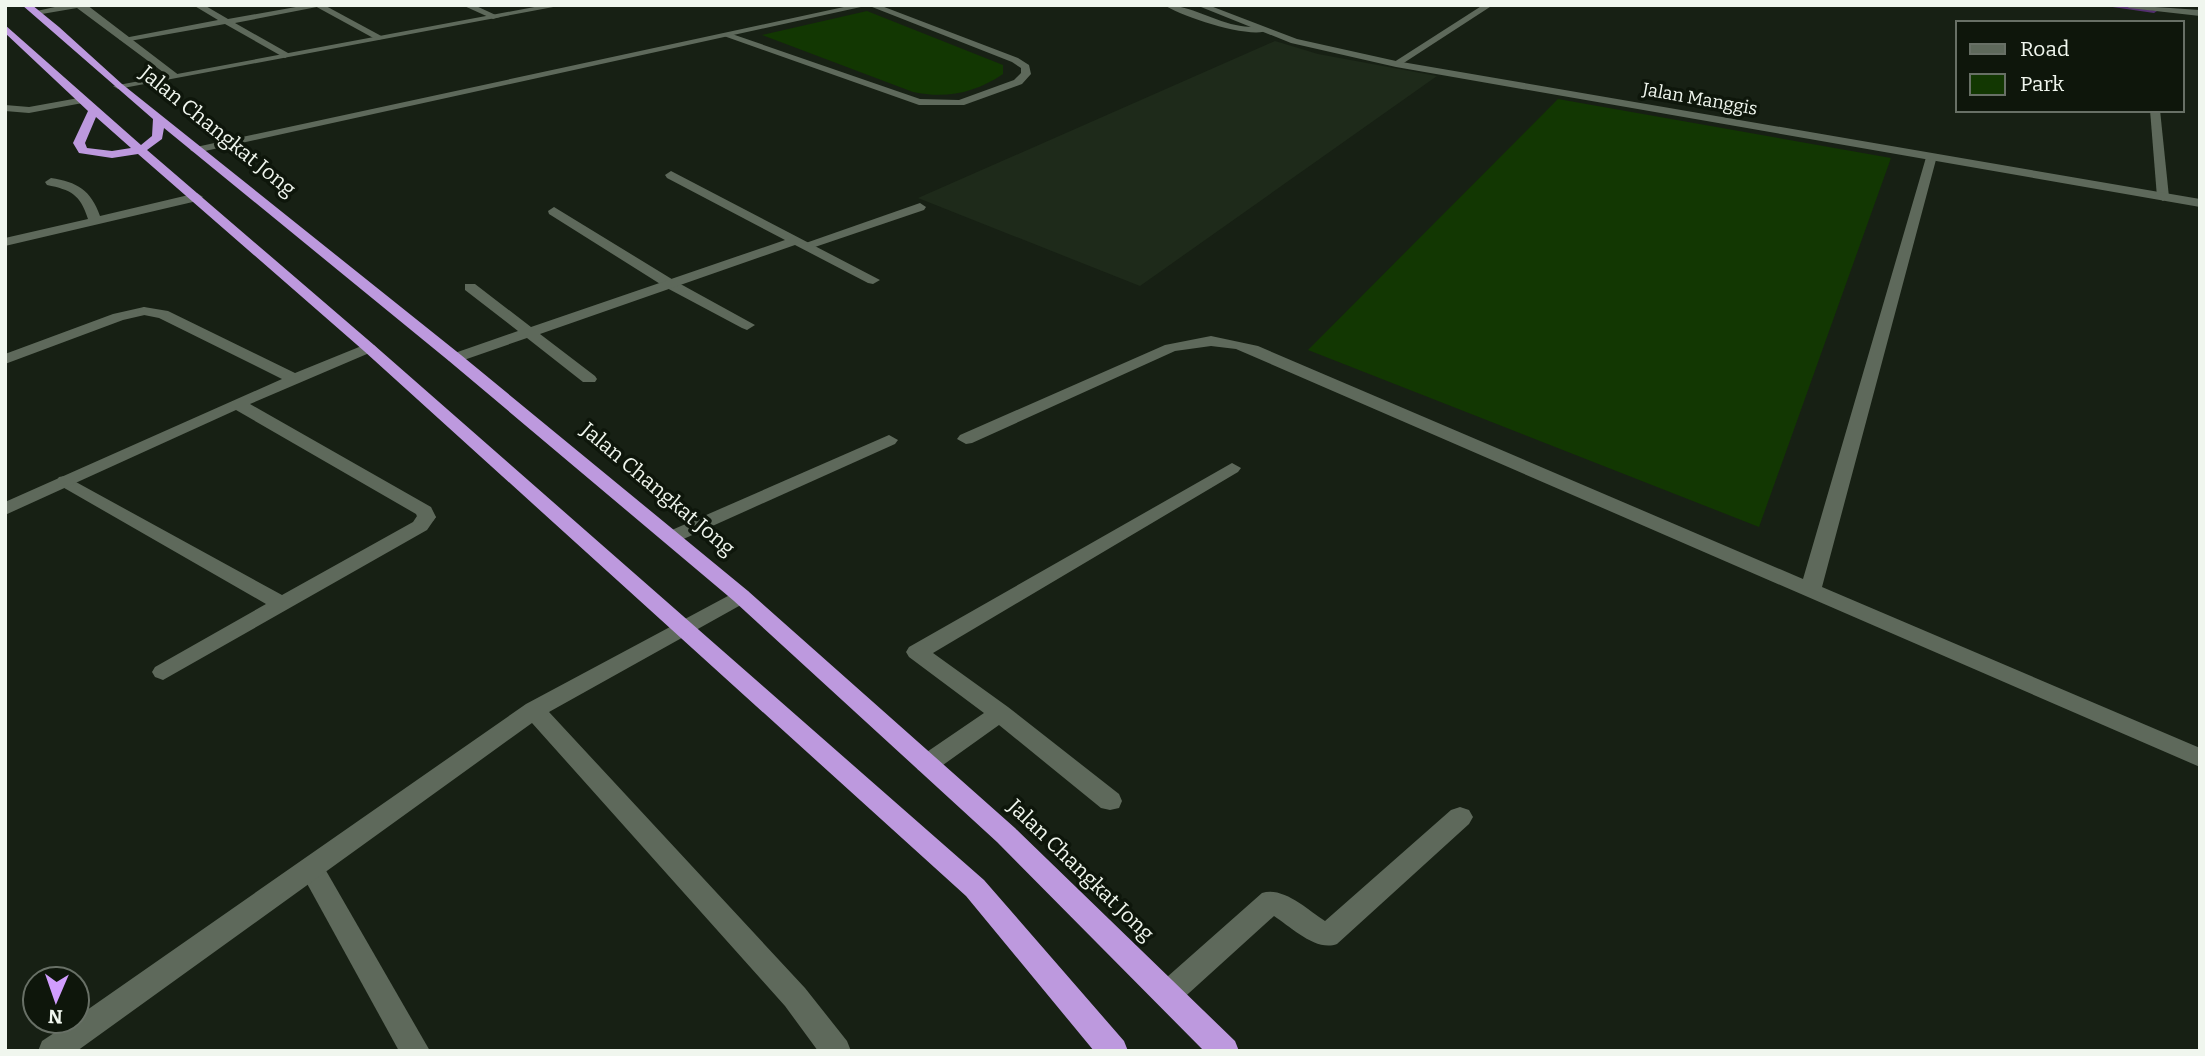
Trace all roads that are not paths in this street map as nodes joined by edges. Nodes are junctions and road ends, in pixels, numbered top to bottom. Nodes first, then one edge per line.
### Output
1 (26, 5) edge
2 (80, 5) edge
3 (197, 5) edge
4 (466, 5) edge
5 (560, 5) edge
6 (868, 5) edge
7 (1168, 5) edge
8 (1200, 5) edge
9 (1489, 5) edge
10 (2129, 5) edge
11 (317, 6) edge
12 (36, 12) junction
13 (2200, 13) edge
14 (496, 17) junction
15 (224, 22) junction
16 (5, 28) edge
17 (56, 29) junction
18 (1264, 30) junction
19 (43, 31) dead end
20 (726, 35) junction
21 (10, 37) edge
22 (33, 38) dead end
23 (380, 38) junction
24 (124, 39) junction
25 (31, 50) junction
26 (285, 55) junction
27 (1396, 64) junction
28 (175, 76) junction
29 (118, 86) junction
30 (84, 100) junction
31 (5, 108) edge
32 (94, 110) junction
33 (2155, 112) edge
34 (158, 119) junction
35 (140, 148) junction
36 (197, 150) junction
37 (1931, 156) junction
38 (671, 175) dead end
39 (51, 182) dead end
40 (197, 197) junction
41 (2163, 197) junction
42 (2200, 203) edge
43 (919, 207) dead end
44 (554, 211) dead end
45 (94, 220) junction
46 (5, 242) edge
47 (802, 243) junction
48 (873, 280) dead end
49 (670, 284) junction
50 (470, 287) dead end
51 (747, 325) dead end
52 (530, 332) junction
53 (369, 348) junction
54 (455, 358) junction
55 (5, 359) edge
56 (293, 378) junction
57 (589, 379) dead end
58 (237, 402) junction
59 (966, 439) dead end
60 (889, 440) dead end
61 (1233, 468) dead end
62 (65, 481) junction
63 (5, 509) edge
64 (672, 537) junction
65 (1811, 588) junction
66 (741, 596) junction
67 (282, 604) junction
68 (682, 627) junction
69 (163, 672) dead end
70 (534, 710) junction
71 (1000, 713) junction
72 (2200, 758) edge
73 (927, 764) junction
74 (1110, 801) dead end
75 (1460, 817) dead end
76 (312, 869) junction
77 (1168, 994) junction
78 (53, 1051) edge
79 (415, 1051) edge
80 (836, 1051) edge
81 (1113, 1051) edge
82 (1224, 1051) edge

1 - 12 highway, Jalan Changkat Jong
2 - 12 street
2 - 24 street
3 - 15 street
4 - 14 street
5 - 14 street
6 - 20 street
6 - 20 street
7 - 18 street
8 - 18 street, Jalan Manggis
9 - 27 street
10 - 13 street
11 - 15 street
11 - 23 street
12 - 17 highway, Jalan Changkat Jong
14 - 23 street
15 - 24 street
15 - 26 street
16 - 21 highway
17 - 19 highway
17 - 29 highway, Jalan Changkat Jong
18 - 27 street, Jalan Manggis
20 - 36 street
21 - 25 highway
22 - 25 highway
23 - 26 street
24 - 28 street
25 - 30 highway
26 - 28 street
27 - 37 street, Jalan Manggis
28 - 29 street
29 - 34 highway, Jalan Changkat Jong
30 - 31 street
30 - 32 highway
32 - 35 highway
32 - 35 highway
33 - 41 street
34 - 35 highway
34 - 36 highway, Jalan Changkat Jong
35 - 40 highway
36 - 54 highway, Jalan Changkat Jong
37 - 41 street, Jalan Manggis
37 - 65 street
38 - 47 street
39 - 45 street
40 - 45 street
40 - 53 highway
41 - 42 street, Jalan Manggis
43 - 47 street
44 - 49 street
45 - 46 street
47 - 48 street
47 - 49 street
49 - 51 street
49 - 52 street
50 - 52 street
52 - 54 street
52 - 57 street
53 - 56 street
53 - 68 highway
54 - 64 highway, Jalan Changkat Jong
55 - 56 street
56 - 58 street
58 - 62 street
58 - 67 street
59 - 65 street
60 - 64 street
61 - 71 street
62 - 63 street
62 - 67 street
64 - 66 highway, Jalan Changkat Jong
65 - 72 street
66 - 68 street
66 - 73 highway, Jalan Changkat Jong
67 - 69 street
68 - 70 street
68 - 81 highway
70 - 76 street
70 - 80 street
71 - 73 street
71 - 74 street
73 - 77 highway, Jalan Changkat Jong
75 - 77 street
76 - 78 street
76 - 79 street
77 - 82 highway, Jalan Changkat Jong

